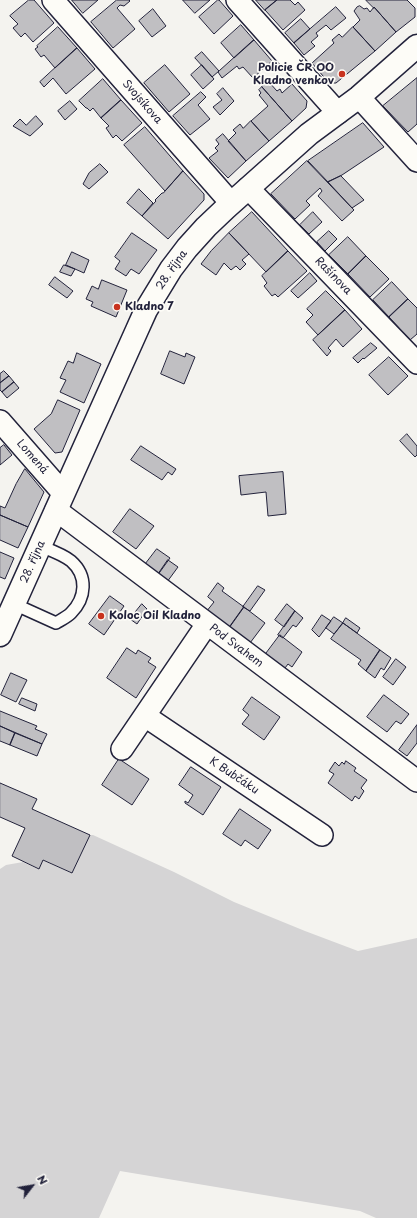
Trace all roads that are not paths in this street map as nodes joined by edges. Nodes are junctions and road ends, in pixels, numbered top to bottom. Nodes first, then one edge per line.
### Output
1 (52, 0) edge
2 (237, 0) edge
3 (417, 46) edge
4 (359, 97) junction
5 (338, 113) junction
6 (417, 161) edge
7 (248, 188) junction
8 (231, 203) junction
9 (417, 363) edge
10 (0, 421) edge
11 (60, 502) junction
12 (40, 546) junction
13 (14, 604) junction
14 (207, 624) junction
15 (0, 635) edge
16 (145, 716) junction
17 (122, 749) dead end
18 (417, 782) edge
19 (322, 835) dead end

1 - 8 street, Svojsíkova
2 - 5 street
3 - 4 main road, 28. října
4 - 5 main road, 28. října
4 - 6 street
5 - 7 main road, 28. října
7 - 8 main road, 28. října
7 - 9 street, Rašínova
8 - 11 main road, 28. října
10 - 11 street, Lomená
11 - 12 main road, 28. října
11 - 14 street, Pod Svahem
12 - 13 main road, 28. října
12 - 13 lane
13 - 15 main road, 28. října
14 - 16 street
14 - 18 street, Pod Svahem
16 - 17 street
16 - 19 street, K Bubčáku

